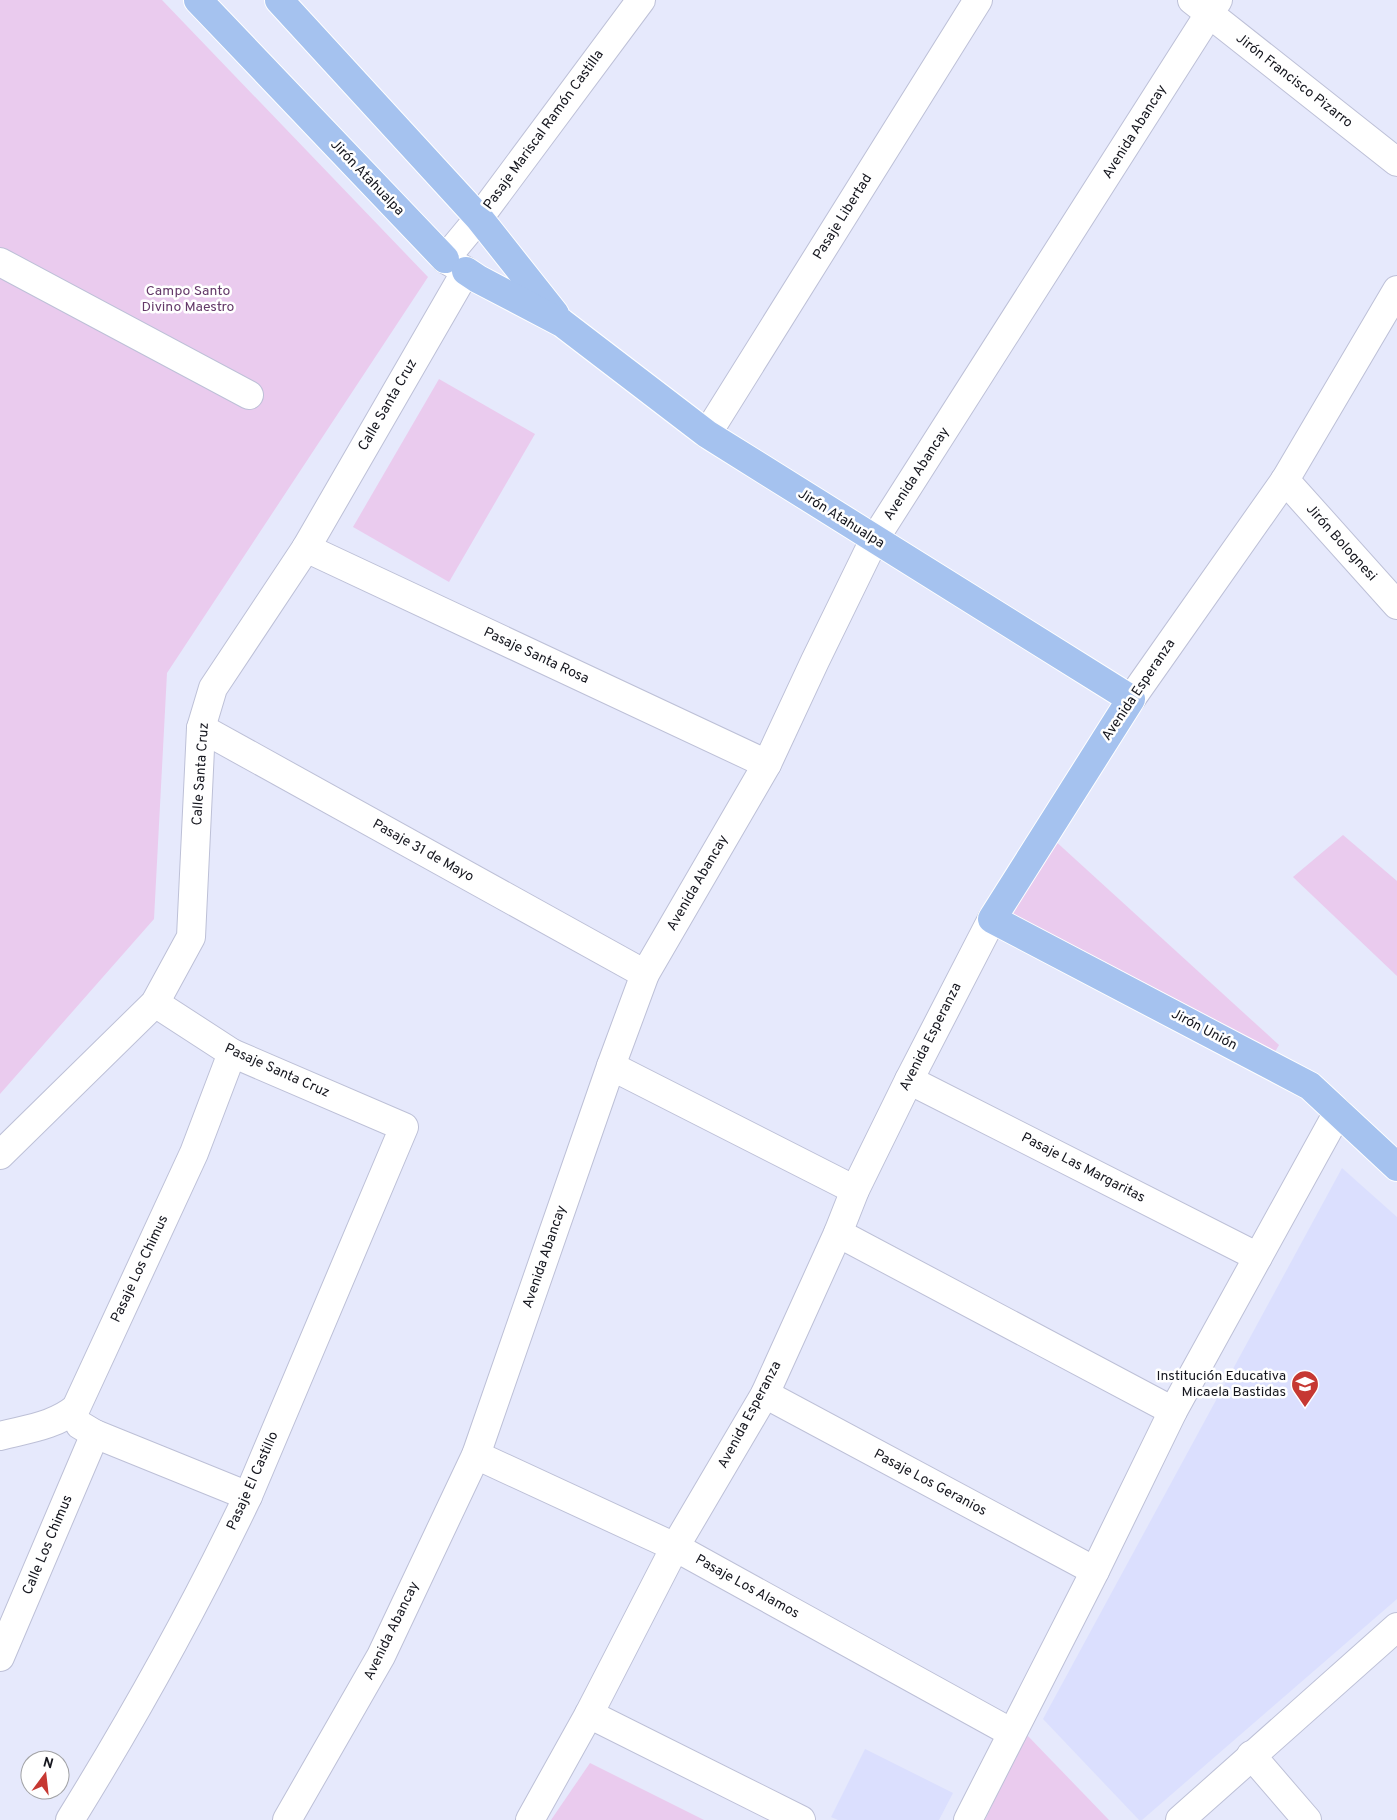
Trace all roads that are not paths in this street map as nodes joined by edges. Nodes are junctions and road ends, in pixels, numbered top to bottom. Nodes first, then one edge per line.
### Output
1 (198, 0) edge
2 (279, 0) edge
3 (641, 0) edge
4 (978, 0) edge
5 (1206, 5) edge
6 (1397, 162) edge
7 (479, 218) junction
8 (0, 262) edge
9 (456, 265) junction
10 (1397, 290) edge
11 (562, 323) junction
12 (249, 395) dead end
13 (707, 434) junction
14 (1285, 480) junction
15 (874, 540) junction
16 (306, 548) junction
17 (1397, 605) edge
18 (1131, 699) junction
19 (202, 728) junction
20 (767, 764) junction
21 (992, 919) junction
22 (645, 974) junction
23 (155, 1003) junction
24 (232, 1053) junction
25 (611, 1066) junction
26 (909, 1080) junction
27 (1338, 1112) junction
28 (404, 1127) joint
29 (0, 1155) edge
30 (1397, 1167) edge
31 (856, 1190) junction
32 (838, 1233) junction
33 (1258, 1257) junction
34 (765, 1394) junction
35 (1173, 1411) junction
36 (66, 1417) junction
37 (95, 1434) junction
38 (0, 1436) edge
39 (476, 1455) junction
40 (248, 1496) junction
41 (675, 1548) junction
42 (1096, 1571) junction
43 (1393, 1638) edge
44 (0, 1656) edge
45 (589, 1714) junction
46 (1012, 1733) junction
47 (1251, 1755) junction
48 (70, 1820) edge
49 (287, 1820) edge
50 (530, 1820) edge
51 (801, 1820) edge
52 (968, 1820) edge
53 (1180, 1820) edge
54 (1307, 1820) edge

1 - 9 main road, Jirón Atahualpa
2 - 7 main road, Jirón Atahualpa
3 - 7 street, Pasaje Mariscal Ramón Castilla
4 - 13 street, Pasaje Libertad
5 - 6 street, Jirón Francisco Pizarro
5 - 15 street, Avenida Abancay
7 - 9 street, Pasaje Mariscal Ramón Castilla
7 - 11 main road, Jirón Atahualpa
8 - 12 street
9 - 11 main road, Jirón Atahualpa
9 - 16 street, Calle Santa Cruz
10 - 14 street, Avenida Esperanza
11 - 13 main road, Jirón Atahualpa
13 - 15 main road, Jirón Atahualpa
14 - 17 street, Jirón Bolognesi
14 - 18 street, Avenida Esperanza
15 - 18 main road, Jirón Atahualpa
15 - 20 street, Avenida Abancay
16 - 19 street, Calle Santa Cruz
16 - 20 street, Pasaje Santa Rosa
18 - 21 main road, Avenida Esperanza
19 - 22 street, Pasaje 31 de Mayo
19 - 23 street, Calle Santa Cruz
20 - 22 street, Avenida Abancay
21 - 26 street, Avenida Esperanza
21 - 27 main road, Jirón Unión
22 - 25 street, Avenida Abancay
23 - 24 street, Pasaje Santa Cruz
23 - 29 street, Calle Santa Cruz
24 - 28 street, Pasaje Santa Cruz
24 - 36 street, Pasaje Los Chimus
25 - 31 street
25 - 39 street, Avenida Abancay
26 - 31 street, Avenida Esperanza
26 - 33 street, Pasaje Las Margaritas
27 - 30 main road, Jirón Unión
27 - 33 street
28 - 40 street, Pasaje El Castillo
31 - 32 street, Avenida Esperanza
32 - 34 street, Avenida Esperanza
32 - 35 street
33 - 35 street
34 - 41 street, Avenida Esperanza
34 - 42 street, Pasaje Los Geranios
35 - 42 street
36 - 37 street
36 - 38 street
37 - 40 street
37 - 44 street, Calle Los Chimus
39 - 41 street, Pasaje Los Alamos
39 - 49 street, Avenida Abancay
40 - 48 street, Pasaje El Castillo
41 - 45 street, Avenida Esperanza
41 - 46 street, Pasaje Los Alamos
42 - 46 street
43 - 47 street
45 - 50 street, Avenida Esperanza
45 - 51 street
46 - 52 street
47 - 53 street
47 - 54 street

